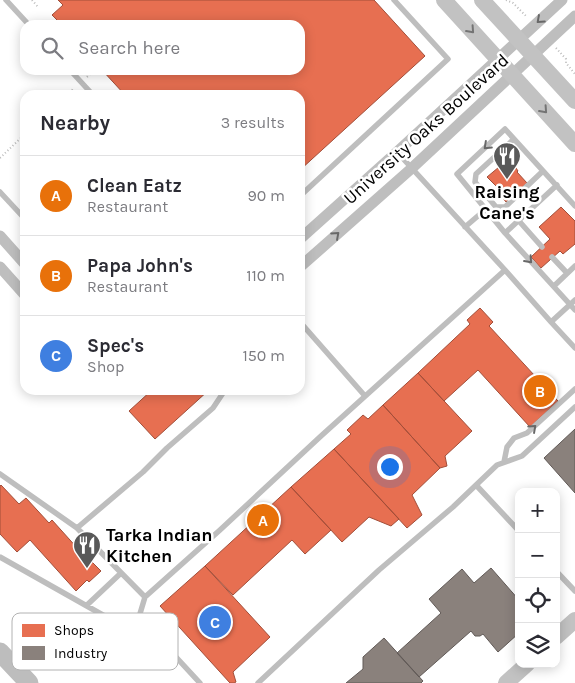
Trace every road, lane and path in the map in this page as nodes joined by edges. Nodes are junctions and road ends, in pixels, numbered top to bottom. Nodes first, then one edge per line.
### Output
1 (6, 0) edge
2 (32, 0) edge
3 (394, 0) edge
4 (444, 0) edge
5 (482, 0) edge
6 (506, 0) edge
7 (562, 0) edge
8 (38, 7) dead end
9 (524, 13) dead end
10 (575, 16) edge
11 (24, 20) edge
12 (519, 40) junction
13 (562, 54) dead end
14 (532, 55) junction
15 (497, 59) junction
16 (575, 74) edge
17 (75, 75) edge
18 (512, 75) junction
19 (76, 86) dead end
20 (72, 90) edge
21 (88, 90) edge
22 (575, 101) edge
23 (20, 139) edge
24 (514, 139) junction
25 (575, 144) edge
26 (397, 152) junction
27 (0, 158) edge
28 (412, 168) junction
29 (543, 171) junction
30 (557, 185) junction
31 (305, 191) edge
32 (0, 192) edge
33 (575, 206) edge
34 (486, 209) junction
35 (20, 214) edge
36 (519, 221) junction
37 (465, 227) junction
38 (505, 233) junction
39 (305, 235) edge
40 (0, 236) edge
41 (542, 246) dead end
42 (552, 257) dead end
43 (20, 258) edge
44 (305, 263) edge
45 (575, 266) edge
46 (0, 267) edge
47 (505, 270) junction
48 (567, 273) junction
49 (554, 286) junction
50 (20, 290) edge
51 (575, 300) edge
52 (570, 304) junction
53 (575, 310) edge
54 (551, 322) junction
55 (305, 328) edge
56 (575, 348) edge
57 (575, 389) edge
58 (222, 395) edge
59 (365, 396) junction
60 (575, 407) edge
61 (504, 462) junction
62 (0, 474) edge
63 (476, 485) junction
64 (515, 527) edge
65 (76, 528) junction
66 (0, 557) edge
67 (121, 573) junction
68 (560, 575) edge
69 (575, 591) edge
70 (145, 598) junction
71 (87, 606) junction
72 (99, 613) edge
73 (140, 613) edge
74 (575, 620) edge
75 (560, 633) edge
76 (178, 659) edge
77 (522, 668) edge
78 (200, 683) edge
79 (258, 683) edge
80 (506, 683) edge

1 - 11 lane
2 - 8 path
3 - 31 lane
4 -> 15 main road
5 - 12 main road
6 - 9 path
7 -> 12 street, University Oaks Boulevard
10 - 14 street, University Oaks Boulevard
12 - 14 main road
12 - 15 street, University Oaks Boulevard
13 - 16 path
14 - 18 street, University Oaks Boulevard
14 - 22 main road
15 - 18 main road
15 - 26 street, University Oaks Boulevard
17 - 21 lane
18 -> 25 main road
18 - 28 street, University Oaks Boulevard
19 - 20 path
23 - 27 path
24 - 29 lane
24 - 29 lane
24 -> 34 lane
26 - 28 lane
26 - 39 street, University Oaks Boulevard
28 - 37 lane
44 -> 28 street, University Oaks Boulevard
29 - 30 lane
30 - 33 lane
30 - 36 lane
32 - 35 lane
34 - 37 lane
34 - 38 lane
36 - 38 lane
36 - 41 lane
37 - 47 lane
38 -> 49 lane
40 - 43 street
42 - 48 lane
45 - 48 lane
46 - 50 street
47 - 54 lane
47 - 59 lane
48 - 49 lane
49 - 52 lane
51 - 52 lane
52 - 53 lane
52 - 54 lane
54 - 56 lane
55 - 59 lane
61 -> 57 lane
58 - 65 lane
59 - 70 lane
60 - 61 lane
61 - 63 lane
62 - 65 lane
63 - 64 lane
63 - 79 lane
65 - 67 lane
66 - 71 lane
67 - 70 lane
67 - 71 lane
68 - 69 lane
70 - 73 lane
71 - 72 lane
74 - 75 main road
76 - 78 lane
77 - 80 main road

